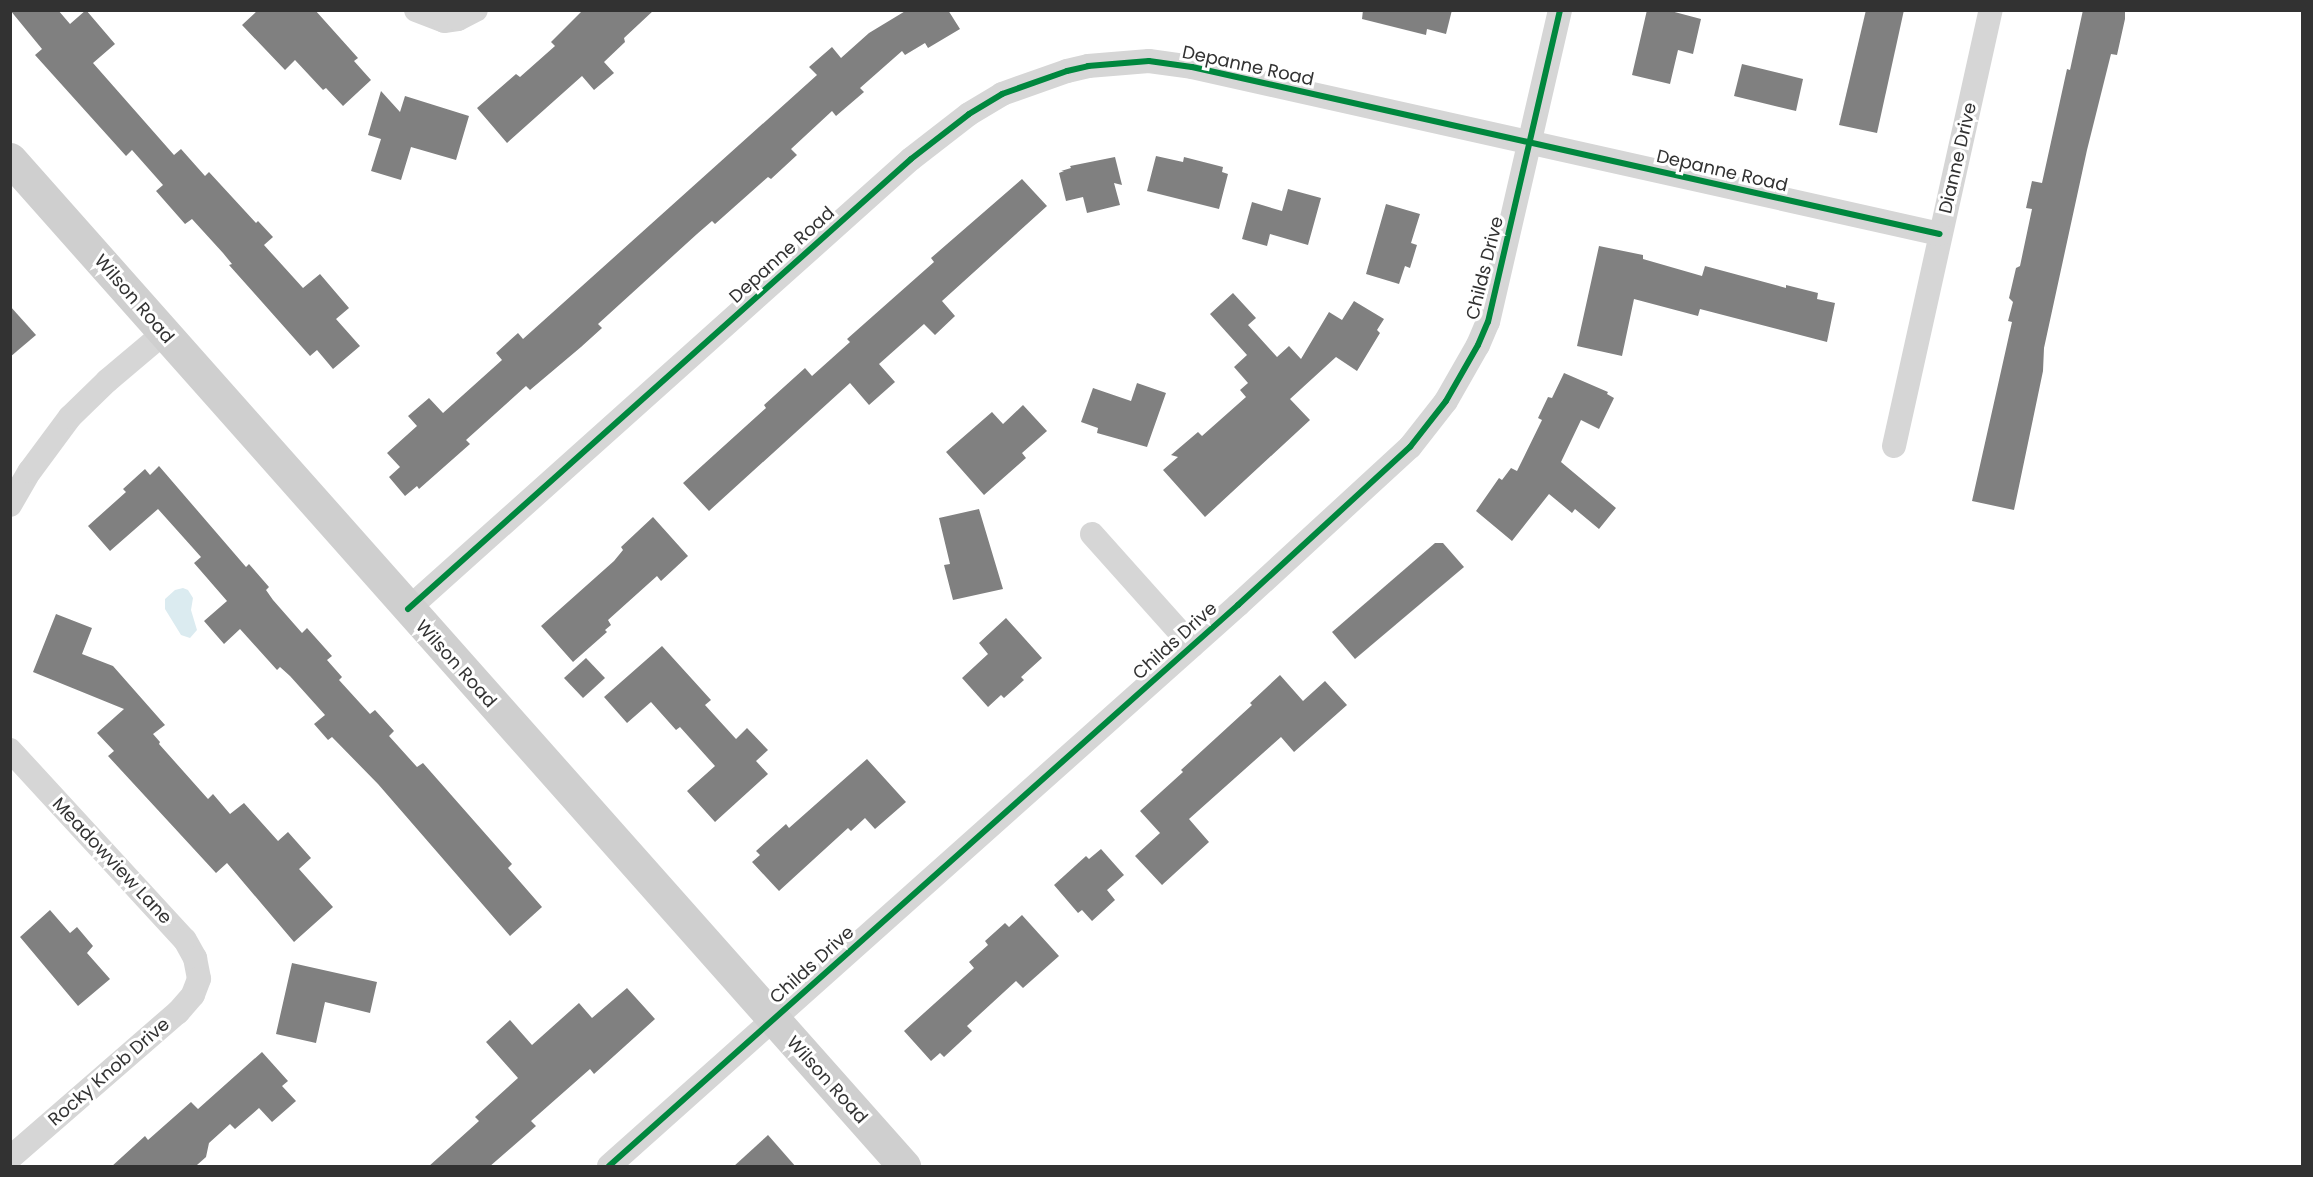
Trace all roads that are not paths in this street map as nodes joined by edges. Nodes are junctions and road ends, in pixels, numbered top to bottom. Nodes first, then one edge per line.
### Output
1 (416, 10) edge
2 (476, 10) edge
3 (1560, 10) edge
4 (1991, 10) edge
5 (1531, 144) junction
6 (10, 159) edge
7 (1940, 234) junction
8 (164, 333) junction
9 (1894, 446) dead end
10 (10, 505) edge
11 (1092, 534) dead end
12 (408, 609) junction
13 (1192, 646) junction
14 (10, 750) edge
15 (199, 979) joint
16 (773, 1020) junction
17 (10, 1158) edge
18 (609, 1167) edge
19 (904, 1167) edge

1 - 2 street
3 - 5 street, Childs Drive
4 - 7 street, Dianne Drive
5 - 7 street, Depanne Road
5 - 12 street, Depanne Road
5 - 13 street, Childs Drive
6 - 8 street, Wilson Road
7 - 9 street, Dianne Drive
8 - 10 street
8 - 12 street, Wilson Road
11 - 13 street
12 - 16 street, Wilson Road
13 - 16 street, Childs Drive
14 - 15 street, Meadowview Lane
15 - 17 street, Rocky Knob Drive
16 - 18 street, Childs Drive
16 - 19 street, Wilson Road

